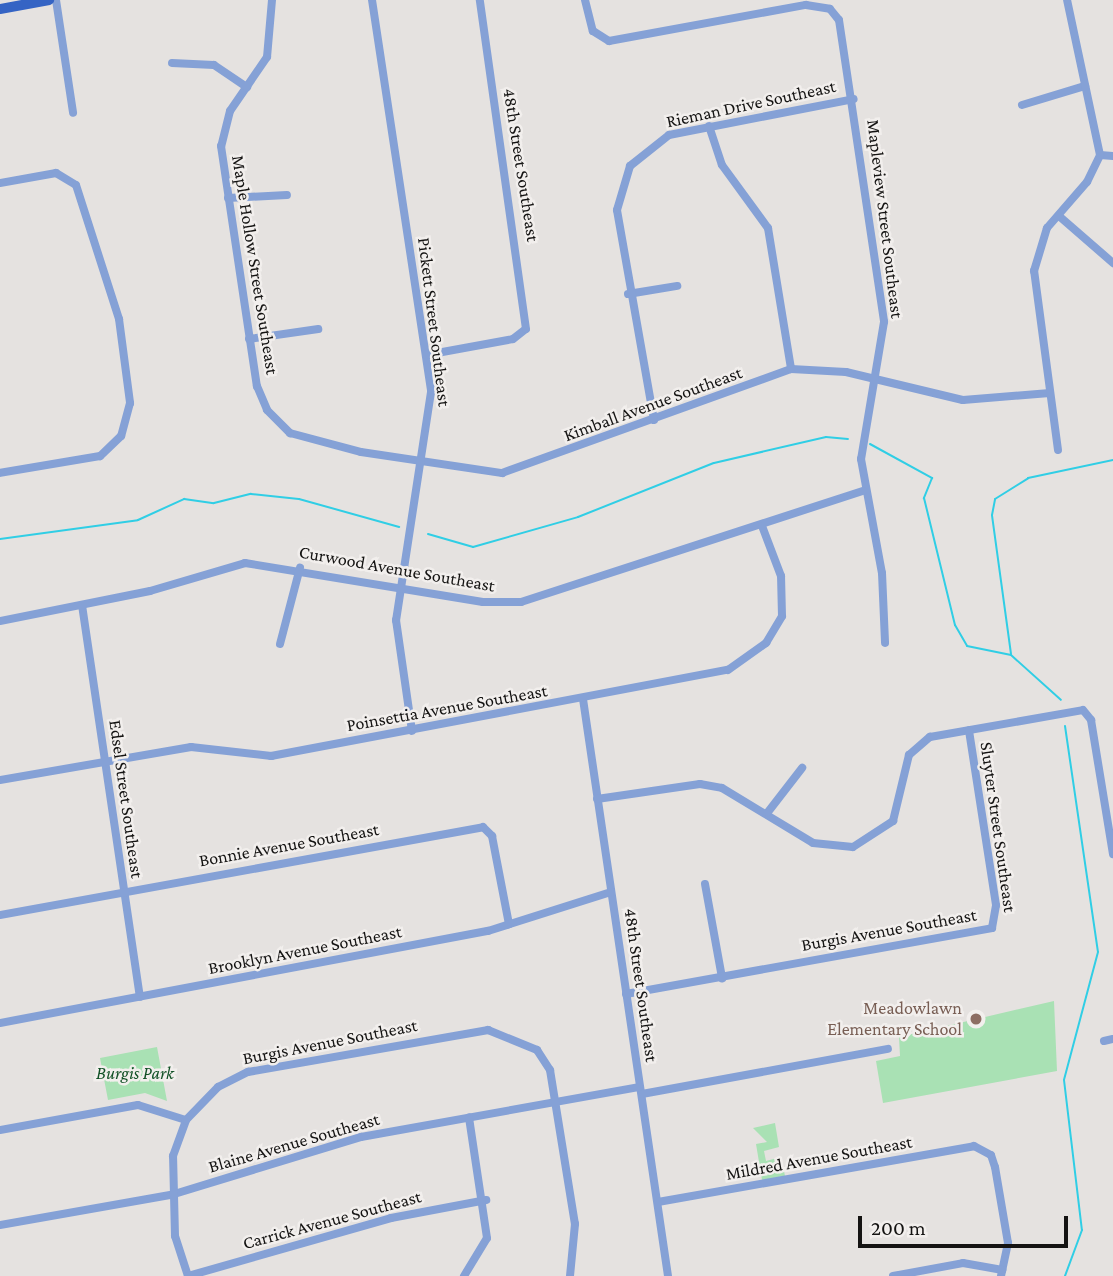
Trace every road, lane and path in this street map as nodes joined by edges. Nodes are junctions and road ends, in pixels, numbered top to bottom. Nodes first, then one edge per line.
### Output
1 (49, 0) edge
2 (56, 0) edge
3 (272, 0) edge
4 (372, 0) edge
5 (480, 0) edge
6 (585, 0) edge
7 (1067, 0) edge
8 (0, 9) edge
9 (172, 62) dead end
10 (1085, 86) junction
11 (247, 87) junction
12 (854, 99) junction
13 (1022, 105) dead end
14 (73, 113) dead end
15 (709, 126) junction
16 (1100, 155) junction
17 (1113, 156) edge
18 (0, 183) edge
19 (287, 195) dead end
20 (228, 198) junction
21 (1059, 216) junction
22 (1113, 263) edge
23 (677, 286) dead end
24 (628, 294) junction
25 (318, 329) dead end
26 (249, 339) junction
27 (426, 355) junction
28 (791, 369) junction
29 (873, 379) junction
30 (1050, 393) junction
31 (274, 418) joint
32 (654, 421) junction
33 (1058, 450) dead end
34 (424, 463) junction
35 (0, 472) edge
36 (863, 491) junction
37 (762, 526) junction
38 (300, 568) junction
39 (401, 588) junction
40 (82, 605) junction
41 (0, 621) edge
42 (280, 643) dead end
43 (885, 643) dead end
44 (583, 699) junction
45 (969, 730) junction
46 (412, 731) junction
47 (105, 761) junction
48 (802, 768) dead end
49 (0, 780) edge
50 (597, 799) junction
51 (768, 812) junction
52 (1113, 853) edge
53 (705, 884) dead end
54 (611, 892) junction
55 (123, 893) junction
56 (0, 915) edge
57 (509, 924) junction
58 (992, 928) joint
59 (722, 978) junction
60 (626, 994) junction
61 (140, 997) junction
62 (0, 1023) edge
63 (888, 1049) dead end
64 (641, 1090) junction
65 (554, 1102) junction
66 (469, 1117) junction
67 (186, 1120) junction
68 (0, 1130) edge
69 (171, 1195) junction
70 (486, 1200) junction
71 (658, 1202) junction
72 (0, 1225) edge
73 (1002, 1273) edge
74 (188, 1276) edge
75 (464, 1276) edge
76 (570, 1276) edge
77 (668, 1276) edge
78 (894, 1276) edge

1 - 8 main road
2 - 14 street
3 - 11 street, Maple Hollow Street Southeast
4 - 27 street, Pickett Street Southeast
5 - 27 street, 48th Street Southeast
6 - 12 street, Mapleview Street Southeast
7 - 10 street
9 - 11 street
10 - 13 street
10 - 16 street
11 - 20 street, Maple Hollow Street Southeast
12 - 15 street, Rieman Drive Southeast
12 - 29 street, Mapleview Street Southeast
15 - 24 street, Rieman Drive Southeast
15 - 28 street
16 - 17 street
16 - 21 street
18 - 35 street
19 - 20 street
20 - 26 street, Maple Hollow Street Southeast
21 - 22 street
21 - 30 street
23 - 24 street
24 - 32 street, Rieman Drive Southeast
25 - 26 street
26 - 31 street, Maple Hollow Street Southeast
27 - 34 street, Pickett Street Southeast
28 - 29 street, Kimball Avenue Southeast
28 - 32 street, Kimball Avenue Southeast
29 - 30 street, Kimball Avenue Southeast
29 - 36 street, Mapleview Street Southeast
30 - 33 street
31 - 34 street, Kimball Avenue Southeast
32 - 34 street, Kimball Avenue Southeast
34 - 39 street, Pickett Street Southeast
36 - 37 street, Curwood Avenue Southeast
36 - 43 street, Mapleview Street Southeast
37 - 39 street, Curwood Avenue Southeast
37 - 44 street, Poinsettia Avenue Southeast
38 - 39 street, Curwood Avenue Southeast
38 - 40 street, Curwood Avenue Southeast
38 - 42 street
39 - 46 street, Pickett Street Southeast
40 - 41 street, Curwood Avenue Southeast
40 - 47 street, Edsel Street Southeast
44 - 46 street, Poinsettia Avenue Southeast
44 - 50 street, 48th Street Southeast
45 - 51 street
45 - 52 street
45 - 58 street, Sluyter Street Southeast
46 - 47 street, Poinsettia Avenue Southeast
47 - 49 street, Poinsettia Avenue Southeast
47 - 55 street, Edsel Street Southeast
48 - 51 street
50 - 51 street
50 - 54 street, 48th Street Southeast
53 - 59 street
54 - 57 street, Brooklyn Avenue Southeast
54 - 60 street, 48th Street Southeast
55 - 56 street, Bonnie Avenue Southeast
55 - 57 street, Bonnie Avenue Southeast
55 - 61 street, Edsel Street Southeast
57 - 61 street, Brooklyn Avenue Southeast
58 - 59 street, Burgis Avenue Southeast
59 - 60 street, Burgis Avenue Southeast
60 - 64 street, 48th Street Southeast
61 - 62 street, Brooklyn Avenue Southeast
63 - 64 street, Blaine Avenue Southeast
64 - 65 street, Blaine Avenue Southeast
64 - 71 street, 48th Street Southeast
65 - 66 street, Blaine Avenue Southeast
65 - 67 street, Burgis Avenue Southeast
65 - 76 street
66 - 69 street, Blaine Avenue Southeast
66 - 70 street
67 - 68 street
67 - 69 street
69 - 72 street, Blaine Avenue Southeast
69 - 74 street
70 - 74 street, Carrick Avenue Southeast
70 - 75 street
71 - 73 street, Mildred Avenue Southeast
71 - 77 street, 48th Street Southeast
73 - 78 street

